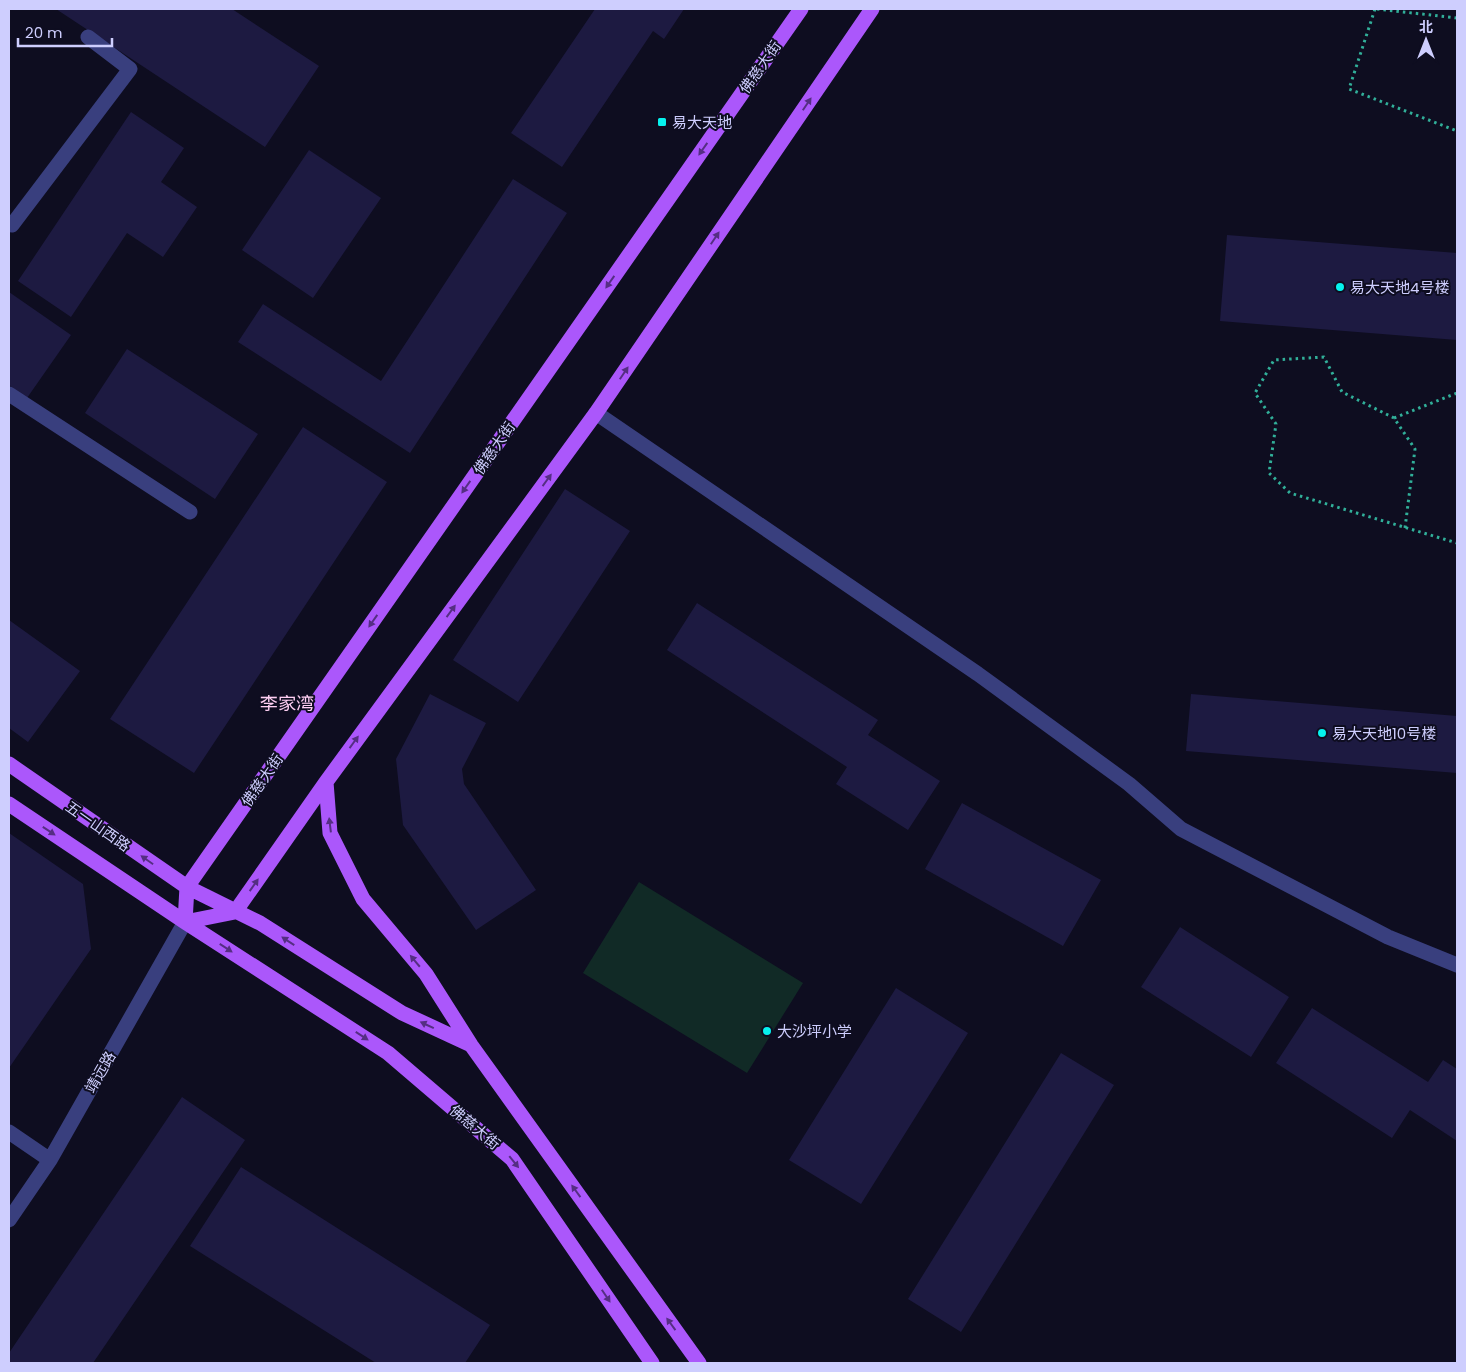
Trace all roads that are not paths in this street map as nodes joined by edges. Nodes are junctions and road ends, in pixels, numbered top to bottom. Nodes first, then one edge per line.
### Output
1 (801, 9) edge
2 (872, 9) edge
3 (88, 37) dead end
4 (9, 223) edge
5 (9, 394) edge
6 (596, 413) junction
7 (190, 512) dead end
8 (9, 764) edge
9 (326, 782) junction
10 (9, 804) edge
11 (187, 887) junction
12 (235, 912) junction
13 (185, 922) junction
14 (1457, 965) edge
15 (471, 1045) junction
16 (9, 1132) edge
17 (50, 1160) junction
18 (9, 1220) edge
19 (652, 1363) edge
20 (699, 1363) edge

1 -> 11 main road, 佛慈大街
6 -> 2 main road
3 - 4 street
5 - 7 street
9 -> 6 main road
6 - 14 street
11 -> 8 main road, 五一山西路
12 -> 9 main road
15 -> 9 main road
10 -> 13 main road, 五一山西路
11 - 12 main road
11 - 13 main road
12 - 13 main road
15 -> 12 main road
13 - 17 street, 靖远路
13 -> 19 main road, 佛慈大街
20 -> 15 main road
16 - 17 street
17 - 18 street, 靖远路

